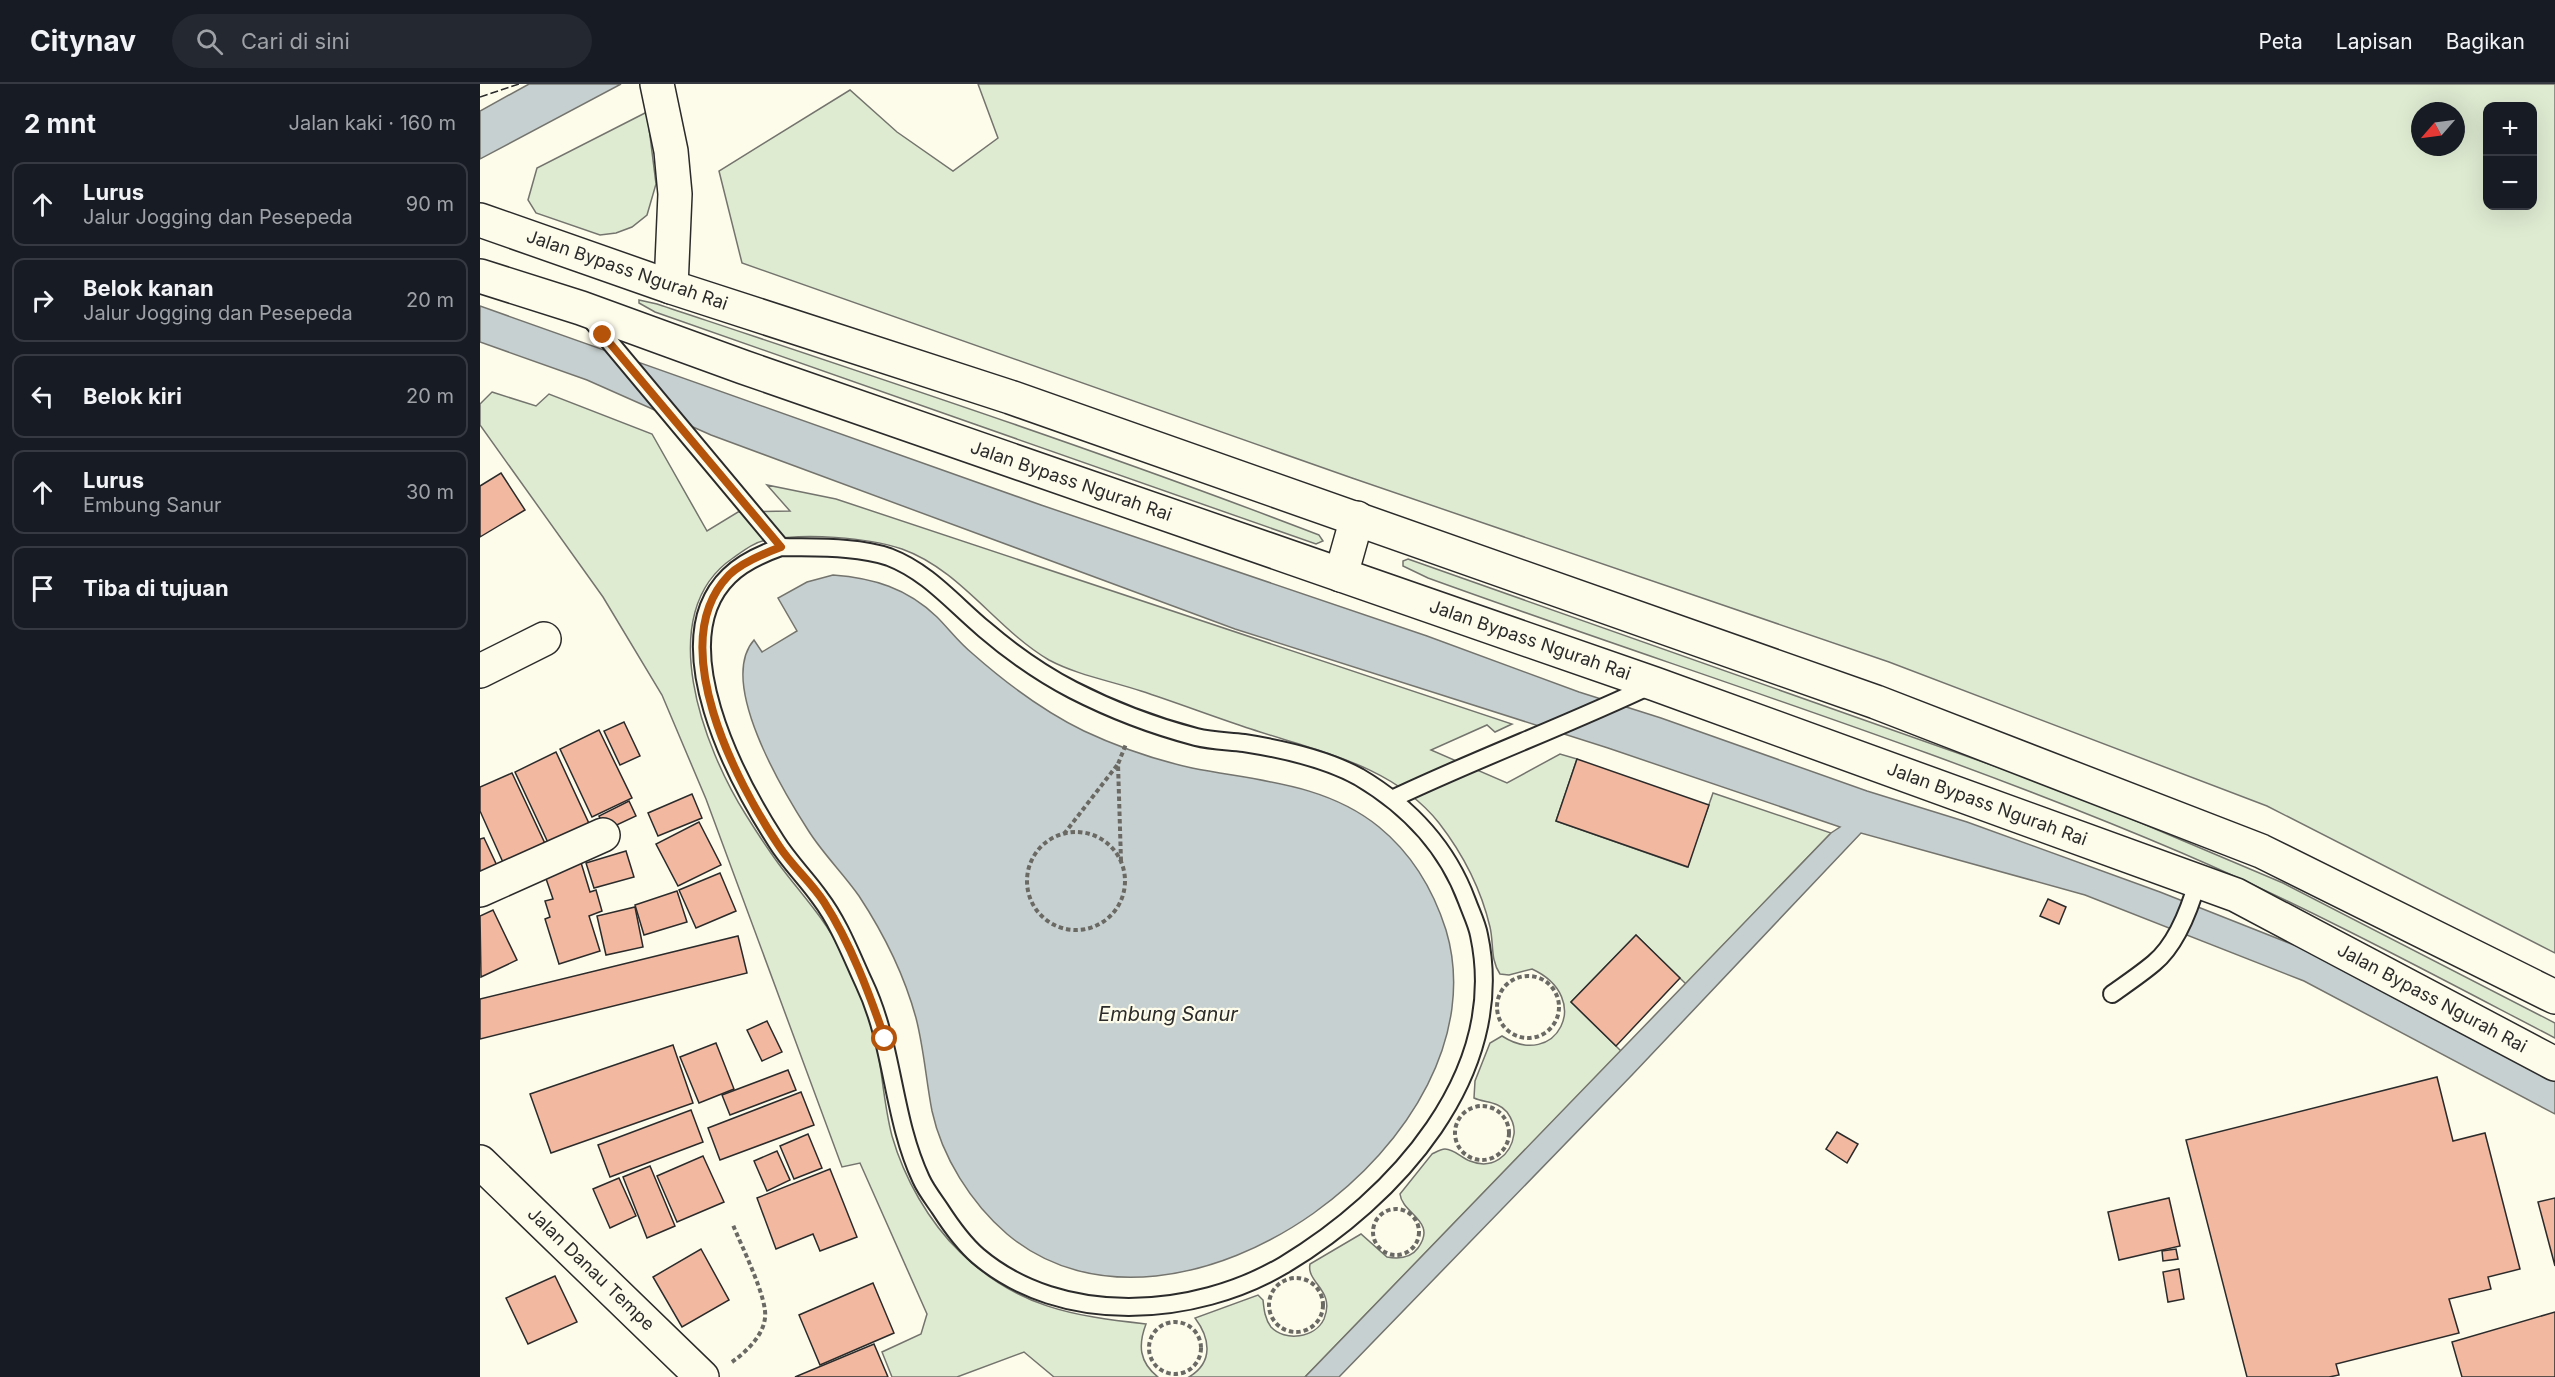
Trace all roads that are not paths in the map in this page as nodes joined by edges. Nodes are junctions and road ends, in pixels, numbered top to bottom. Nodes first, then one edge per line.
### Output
1 (659, 93) edge
2 (480, 220) edge
3 (480, 276) edge
4 (671, 287) junction
5 (581, 308) junction
6 (1357, 518) junction
7 (781, 547) junction
8 (1341, 575) junction
9 (543, 639) dead end
10 (480, 671) edge
11 (1655, 684) junction
12 (1392, 799) junction
13 (603, 835) dead end
14 (480, 890) edge
15 (2195, 890) junction
16 (2112, 994) dead end
17 (2555, 997) edge
18 (2555, 1064) edge
19 (480, 1162) edge
20 (714, 1372) edge

1 - 4 main road
2 - 4 main road, Jalan Bypass Ngurah Rai
3 - 5 main road, Jalan Bypass Ngurah Rai
4 - 6 main road, Jalan Bypass Ngurah Rai
5 - 7 lane
5 - 8 main road, Jalan Bypass Ngurah Rai
6 - 8 main road
6 - 17 main road, Jalan Bypass Ngurah Rai
7 - 12 lane
7 - 12 lane
8 - 11 main road, Jalan Bypass Ngurah Rai
9 - 10 main road
11 - 12 lane
11 - 15 main road, Jalan Bypass Ngurah Rai
13 - 14 main road
15 - 16 lane
15 - 18 main road, Jalan Bypass Ngurah Rai
19 - 20 main road, Jalan Danau Tempe

